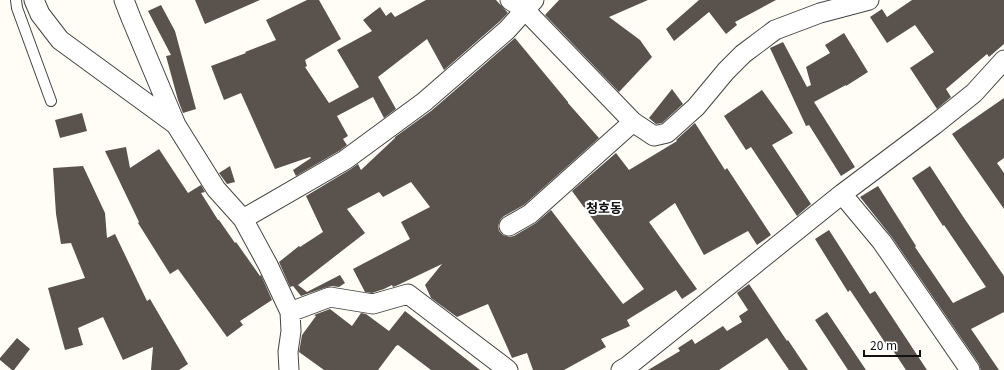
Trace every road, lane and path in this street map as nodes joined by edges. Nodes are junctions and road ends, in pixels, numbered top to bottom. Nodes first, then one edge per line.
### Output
1 (16, 0) edge
2 (34, 0) edge
3 (124, 0) edge
4 (869, 0) edge
5 (523, 3) edge
6 (1004, 60) edge
7 (51, 101) dead end
8 (633, 122) junction
9 (176, 125) junction
10 (842, 194) junction
11 (242, 219) junction
12 (509, 226) dead end
13 (290, 312) junction
14 (289, 370) edge
15 (508, 370) edge
16 (621, 370) edge
17 (970, 370) edge

1 - 7 lane
2 - 9 street
3 - 9 street
4 - 8 street
5 - 8 street
5 - 11 street
6 - 10 street
8 - 12 street
9 - 11 street
10 - 16 street
10 - 17 street
11 - 13 street
13 - 14 street
13 - 15 street

